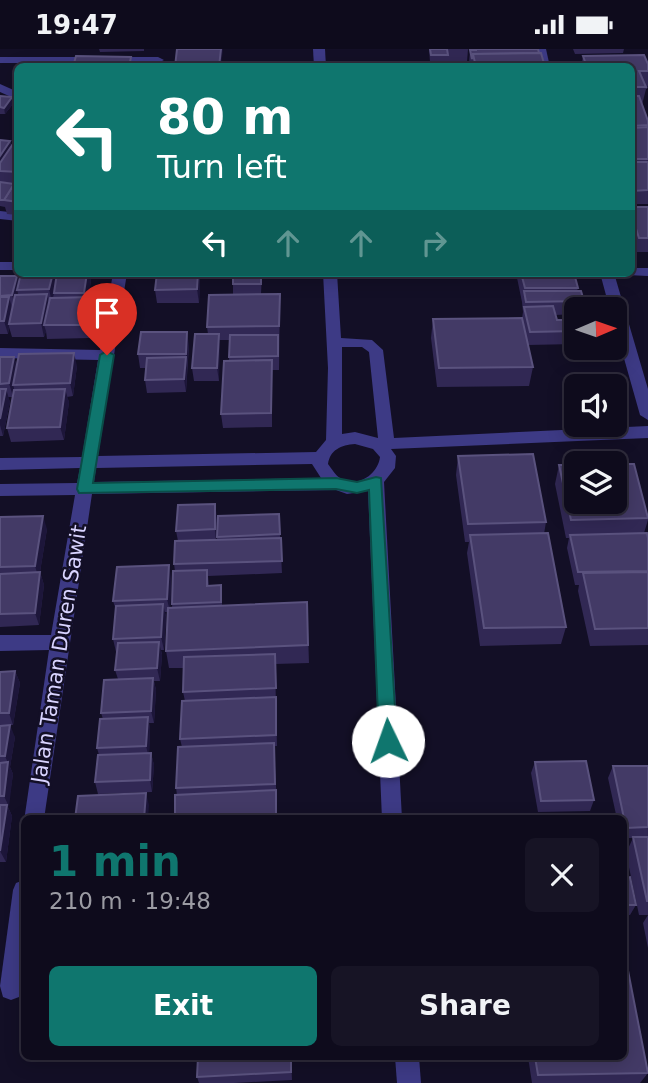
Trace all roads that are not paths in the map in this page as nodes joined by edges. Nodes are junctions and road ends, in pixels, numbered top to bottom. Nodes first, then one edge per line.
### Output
1 (38, 55) edge
2 (158, 58) edge
3 (0, 60) edge
4 (119, 277) edge
5 (331, 277) edge
6 (608, 277) edge
7 (334, 343) junction
8 (0, 353) edge
9 (107, 355) junction
10 (648, 415) edge
11 (648, 432) edge
12 (334, 442) junction
13 (381, 443) junction
14 (320, 457) junction
15 (88, 463) junction
16 (0, 464) edge
17 (376, 482) junction
18 (336, 484) junction
19 (85, 489) junction
20 (0, 490) edge
21 (59, 642) junction
22 (0, 643) edge
23 (35, 815) edge
24 (392, 815) edge
25 (21, 913) edge
26 (11, 989) dead end
27 (407, 1060) edge
28 (409, 1083) edge

1 - 2 street
1 - 3 street
4 - 9 street, Jalan Taman Duren Sawit
5 - 7 street
6 - 10 street
7 - 12 street
7 - 13 street
8 - 9 street
9 - 15 street, Jalan Taman Duren Sawit
11 - 13 street
12 - 13 street
12 - 14 street
13 - 17 street
14 - 15 street
14 - 18 street
15 - 16 street
15 - 19 street, Jalan Taman Duren Sawit
17 - 18 street
17 - 24 street
18 - 19 street
19 - 20 street
19 - 21 street, Jalan Taman Duren Sawit
21 - 22 street
21 - 23 street, Jalan Taman Duren Sawit
25 - 26 street
27 - 28 street

